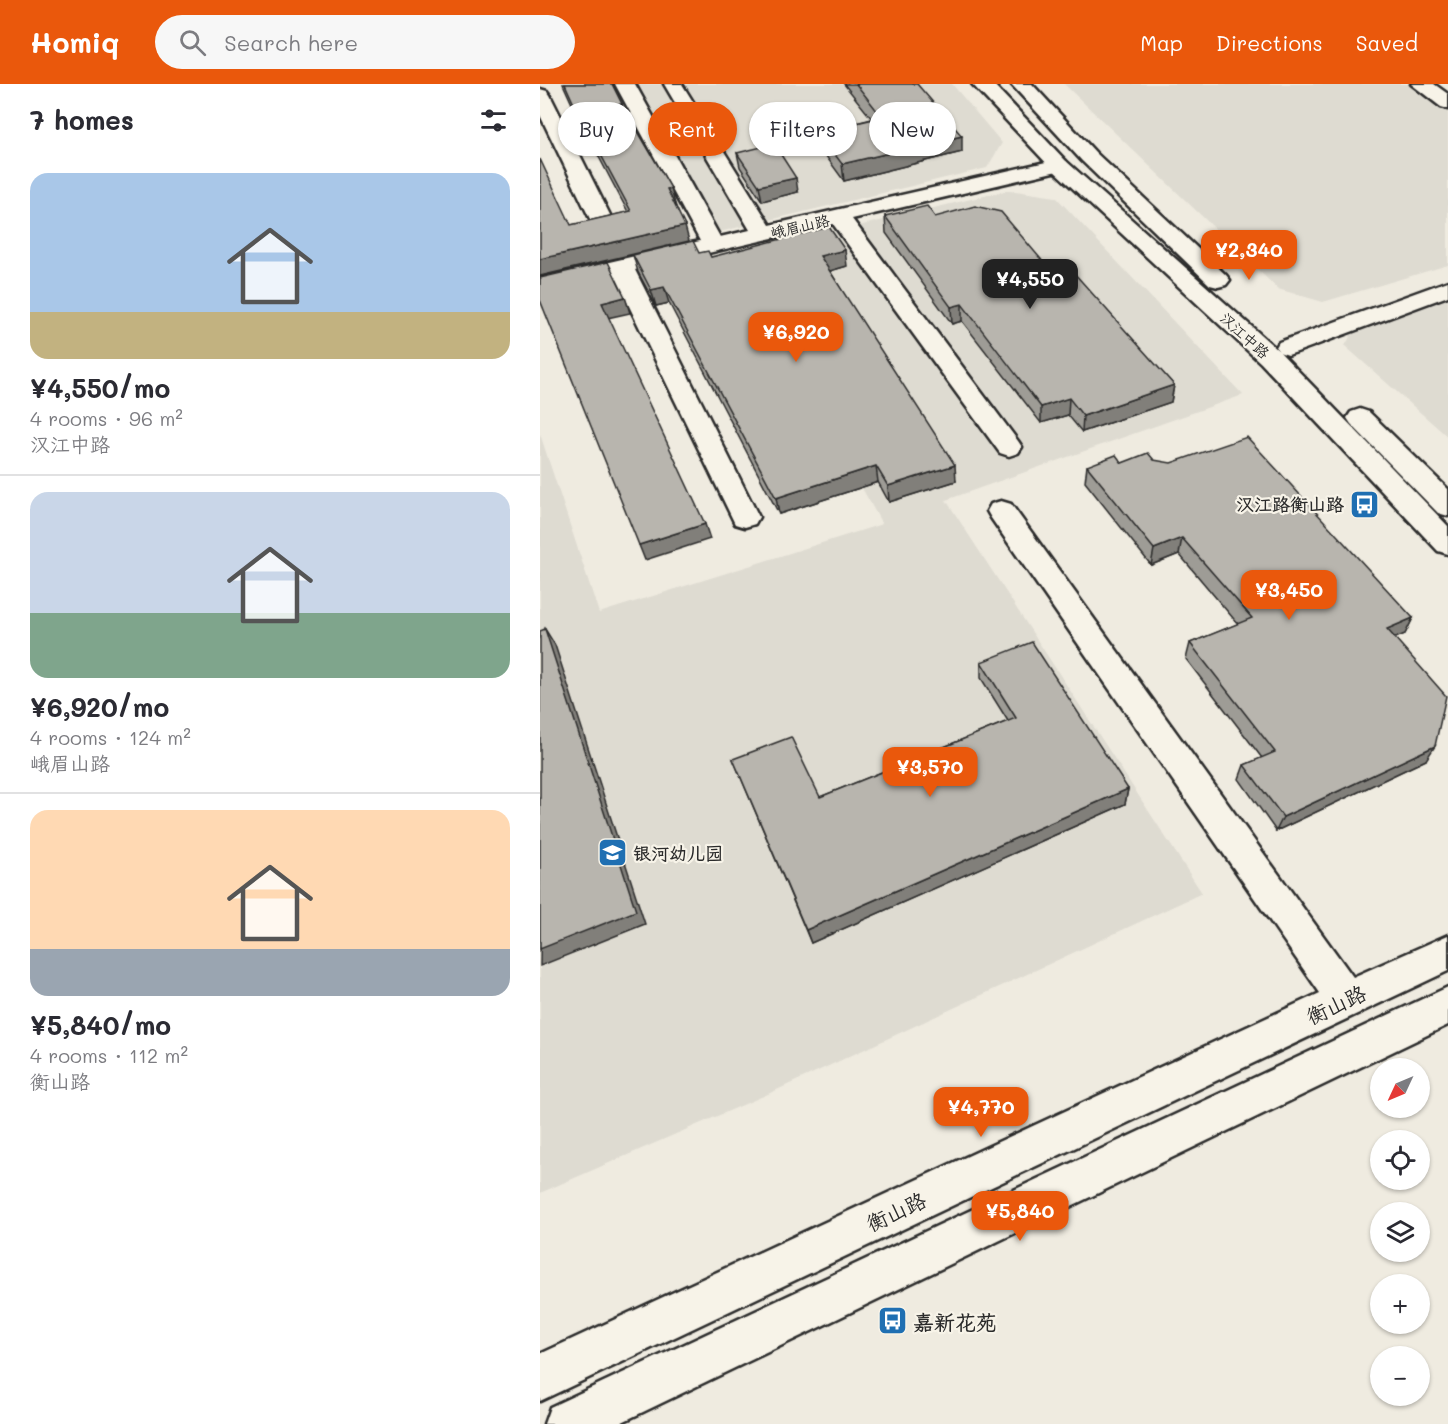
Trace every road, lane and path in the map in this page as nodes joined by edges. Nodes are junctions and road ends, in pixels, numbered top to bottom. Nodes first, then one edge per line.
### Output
1 (625, 84) edge
2 (982, 84) edge
3 (1021, 84) edge
4 (1421, 84) edge
5 (674, 86) dead end
6 (540, 95) edge
7 (1448, 103) edge
8 (645, 120) junction
9 (636, 122) edge
10 (558, 132) edge
11 (558, 139) edge
12 (540, 143) edge
13 (570, 156) edge
14 (1059, 165) junction
15 (839, 217) junction
16 (602, 221) edge
17 (764, 234) junction
18 (714, 246) junction
19 (622, 267) junction
20 (540, 285) edge
21 (1448, 288) edge
22 (1288, 347) junction
23 (1009, 447) dead end
24 (1448, 506) edge
25 (1001, 511) dead end
26 (746, 517) dead end
27 (1448, 543) edge
28 (1448, 952) edge
29 (1346, 999) junction
30 (1448, 1005) edge
31 (540, 1378) edge
32 (567, 1424) edge

1 - 8 street
2 - 14 street, 汉江中路
3 - 22 street, 汉江中路
4 - 7 street
5 - 17 street
6 - 10 street
8 - 9 street
8 - 18 street
11 - 12 street
13 - 16 street
14 - 15 street, 峨眉山路
14 - 27 street, 汉江中路
15 - 17 street, 峨眉山路
15 - 23 street
17 - 18 street, 峨眉山路
18 - 19 street, 峨眉山路
19 - 20 street, 峨眉山路
19 - 26 street
21 - 22 street
22 - 24 street, 汉江中路
25 - 29 street
28 - 29 street, 衡山路
29 - 31 street, 衡山路
30 - 32 street

